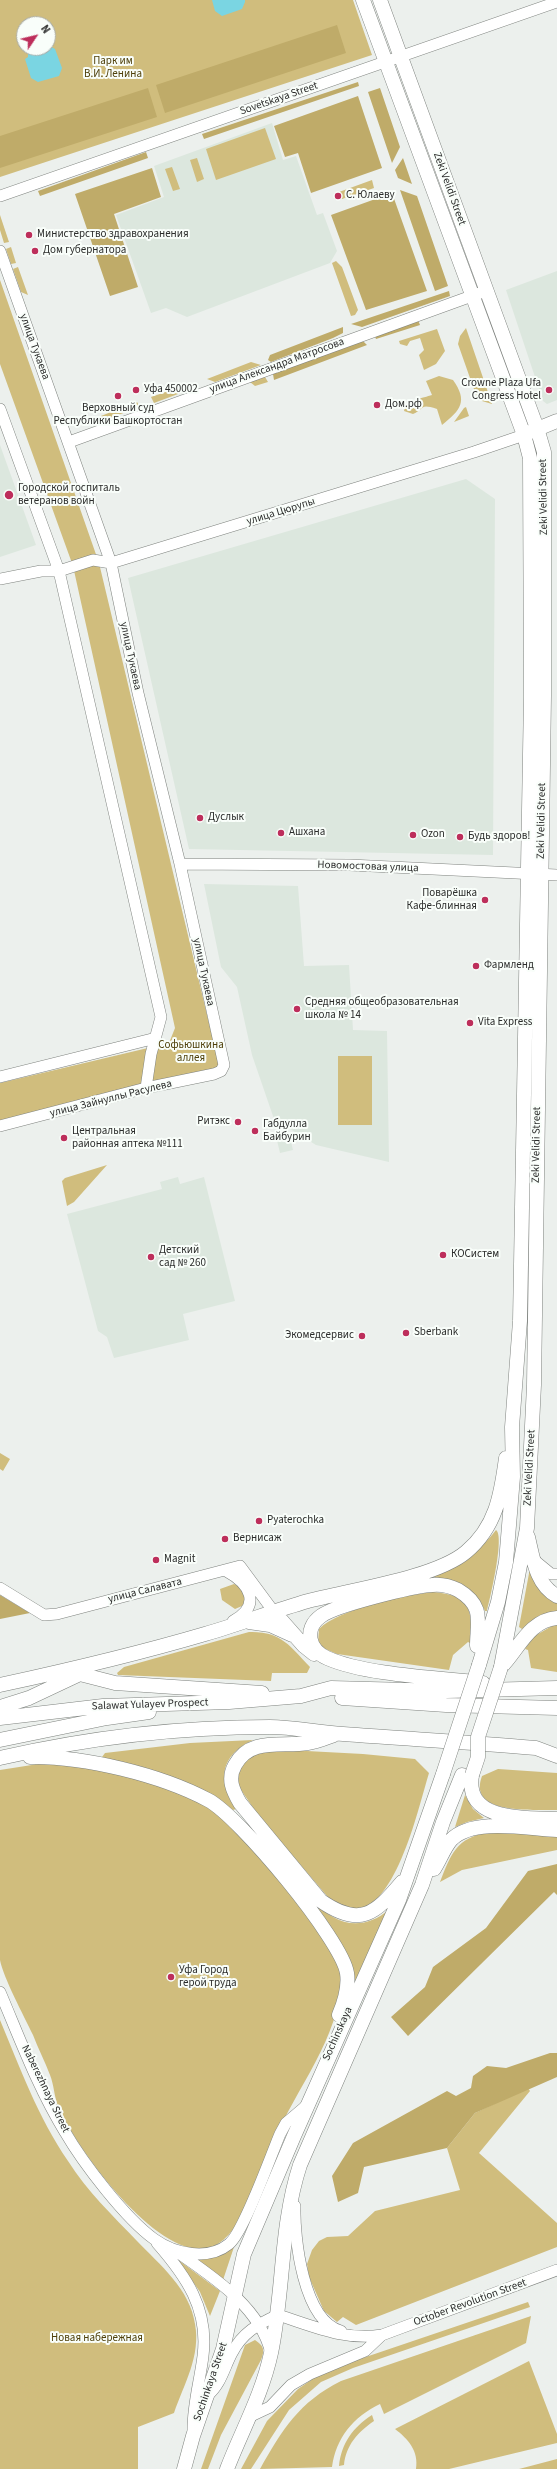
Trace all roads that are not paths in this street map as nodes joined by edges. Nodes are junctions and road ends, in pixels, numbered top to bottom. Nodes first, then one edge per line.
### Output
1 (363, 0) edge
2 (380, 0) edge
3 (557, 2) edge
4 (400, 56) junction
5 (385, 62) junction
6 (0, 196) edge
7 (0, 251) edge
8 (486, 290) junction
9 (472, 296) junction
10 (0, 409) edge
11 (557, 421) edge
12 (537, 428) junction
13 (524, 435) junction
14 (68, 442) junction
15 (112, 563) junction
16 (59, 571) junction
17 (0, 579) edge
18 (180, 864) junction
19 (527, 874) junction
20 (542, 875) junction
21 (557, 875) edge
22 (156, 1038) junction
23 (221, 1071) joint
24 (0, 1077) edge
25 (146, 1088) junction
26 (0, 1126) edge
27 (512, 1426) junction
28 (527, 1528) junction
29 (534, 1560) junction
30 (226, 1571) junction
31 (557, 1574) edge
32 (0, 1588) edge
33 (557, 1596) edge
34 (274, 1612) junction
35 (557, 1618) edge
36 (248, 1621) junction
37 (206, 1634) junction
38 (297, 1638) junction
39 (481, 1644) junction
40 (510, 1647) junction
41 (326, 1658) junction
42 (72, 1672) junction
43 (0, 1685) edge
44 (528, 1688) junction
45 (557, 1688) edge
46 (557, 1692) edge
47 (301, 1696) junction
48 (229, 1702) junction
49 (0, 1707) edge
50 (557, 1708) edge
51 (0, 1718) edge
52 (337, 1734) junction
53 (0, 1740) edge
54 (557, 1747) edge
55 (536, 1748) junction
56 (557, 1756) edge
57 (0, 1758) edge
58 (467, 1775) junction
59 (557, 1819) edge
60 (557, 1830) edge
61 (406, 1877) junction
62 (422, 1885) junction
63 (0, 1992) edge
64 (322, 2071) junction
65 (306, 2106) junction
66 (293, 2189) junction
67 (154, 2239) junction
68 (168, 2246) junction
69 (557, 2270) edge
70 (234, 2295) junction
71 (245, 2306) junction
72 (278, 2315) junction
73 (258, 2324) junction
74 (382, 2335) junction
75 (242, 2337) junction
76 (270, 2348) junction
77 (207, 2397) junction
78 (252, 2415) junction
79 (193, 2436) junction
80 (184, 2469) edge
81 (227, 2469) edge

1 - 5 main road, Zeki Velidi Street
2 - 4 main road, Zeki Velidi Street
3 - 4 street, Sovetskaya Street
4 - 5 street, Sovetskaya Street
4 - 8 main road, Zeki Velidi Street
5 - 6 street, Sovetskaya Street
5 - 9 main road, Zeki Velidi Street
7 - 14 street, улица Тукаева
8 - 9 street, улица Александра Матросова
8 - 12 main road, Zeki Velidi Street
9 - 13 main road, Zeki Velidi Street
9 - 14 street, улица Александра Матросова
10 - 16 street
11 - 12 main road, улица Цюрупы
12 - 13 main road, улица Цюрупы
12 - 20 main road, Zeki Velidi Street
13 - 15 street, улица Цюрупы
13 - 19 main road, Zeki Velidi Street
14 - 15 street, улица Тукаева
15 - 16 street, улица Цюрупы
15 - 18 street, улица Тукаева
16 - 17 street, улица Цюрупы
16 - 22 street
18 - 19 street, Новомостовая улица
18 - 23 street, улица Тукаева
19 - 20 street, Новомостовая улица
19 - 27 main road, Zeki Velidi Street
20 - 21 street, Новомостовая улица
20 - 28 main road, Zeki Velidi Street
22 - 24 street
22 - 25 street
23 - 25 street, улица Зайнуллы Расулева
25 - 26 street, улица Зайнуллы Расулева
27 - 34 main road
27 - 39 main road, Zeki Velidi Street
28 - 29 main road
28 - 40 main road, Zeki Velidi Street
29 - 31 street
29 - 33 main road
30 - 32 street, улица Салавата
30 - 34 street, улица Салавата
30 - 37 street
34 - 36 main road
34 - 38 main road
35 - 40 main road
36 - 37 main road
36 - 38 main road
37 - 42 main road
38 - 41 main road
39 - 41 main road
39 - 61 main road, Sochinskaya, bridge
40 - 58 main road, Sochinskaya, bridge
41 - 44 main road
42 - 43 main road
42 - 47 main road
42 - 49 main road
44 - 45 main road
44 - 46 main road
44 - 47 main road
47 - 48 main road, Salawat Yulayev Prospect
47 - 50 main road
48 - 51 main road, Salawat Yulayev Prospect
48 - 53 main road
52 - 55 main road
52 - 57 main road
52 - 61 main road
54 - 55 main road
55 - 56 main road
57 - 64 main road
58 - 59 main road
58 - 62 main road, Sochinskaya
60 - 62 main road
61 - 64 main road, Sochinskaya
62 - 66 main road, Sochinskaya
63 - 67 street, Naberezhnaya Street
64 - 65 main road, Sochinskaya
65 - 68 street
65 - 70 main road, Sochinskaya
66 - 72 main road, Sochinskaya
66 - 74 street
67 - 68 street, Naberezhnaya Street
67 - 79 street
68 - 70 street
69 - 74 street, October Revolution Street
70 - 71 street
70 - 77 main road, Sochinkaya Street
71 - 72 street
71 - 73 street
72 - 73 street
72 - 74 street
72 - 76 main road
73 - 75 street
73 - 76 street
74 - 78 street
75 - 76 street
75 - 77 street
76 - 78 main road
77 - 79 main road, Sochinkaya Street
78 - 81 main road
79 - 80 main road, Sochinkaya Street

